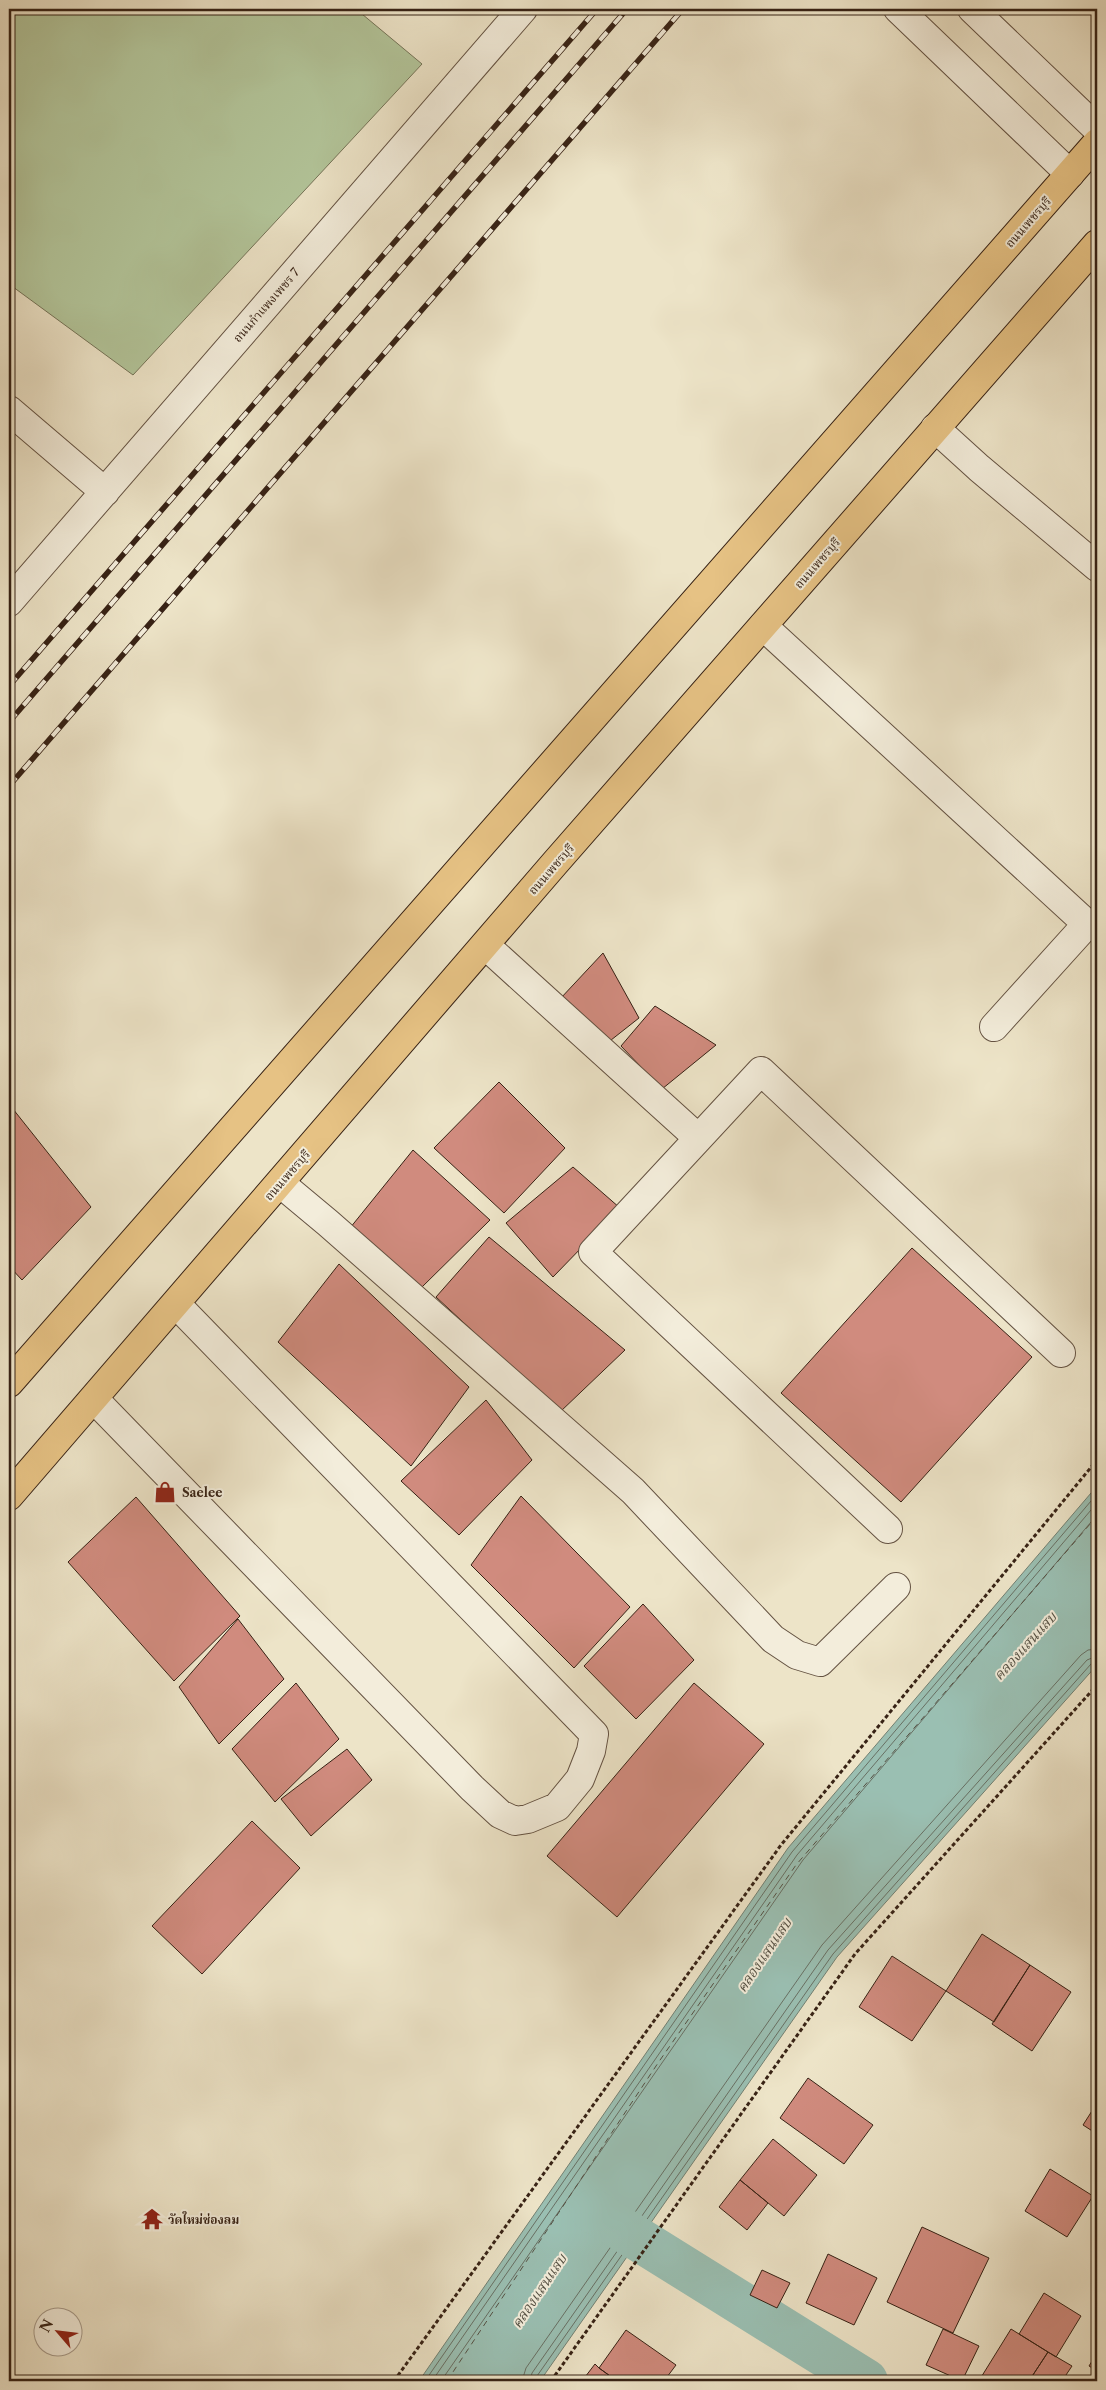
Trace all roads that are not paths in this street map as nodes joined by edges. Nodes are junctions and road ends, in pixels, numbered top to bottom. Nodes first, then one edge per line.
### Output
1 (523, 9) edge
2 (898, 9) edge
3 (972, 9) edge
4 (1097, 129) edge
5 (1097, 143) edge
6 (1070, 174) junction
7 (1097, 244) edge
8 (9, 410) edge
9 (935, 428) junction
10 (105, 492) junction
11 (1097, 567) edge
12 (9, 602) edge
13 (762, 626) junction
14 (485, 945) junction
15 (994, 1027) dead end
16 (698, 1138) junction
17 (280, 1183) junction
18 (176, 1304) junction
19 (1061, 1353) dead end
20 (9, 1383) edge
21 (94, 1399) junction
22 (9, 1496) edge
23 (888, 1529) dead end
24 (896, 1587) dead end

1 - 10 street, ถนนกำแพงเพชร 7
2 - 6 street
3 - 4 street
5 - 6 main road, ถนนเพชรบุรี
6 - 20 main road, ถนนเพชรบุรี
7 - 9 main road, ถนนเพชรบุรี
8 - 10 street
9 - 11 street
9 - 13 main road, ถนนเพชรบุรี
10 - 12 street, ถนนกำแพงเพชร 7
13 - 14 main road, ถนนเพชรบุรี
13 - 15 street
14 - 16 street
14 - 17 main road, ถนนเพชรบุรี
16 - 19 street
16 - 23 street
17 - 18 main road, ถนนเพชรบุรี
17 - 24 street
18 - 21 main road, ถนนเพชรบุรี
18 - 21 street
21 - 22 main road, ถนนเพชรบุรี

